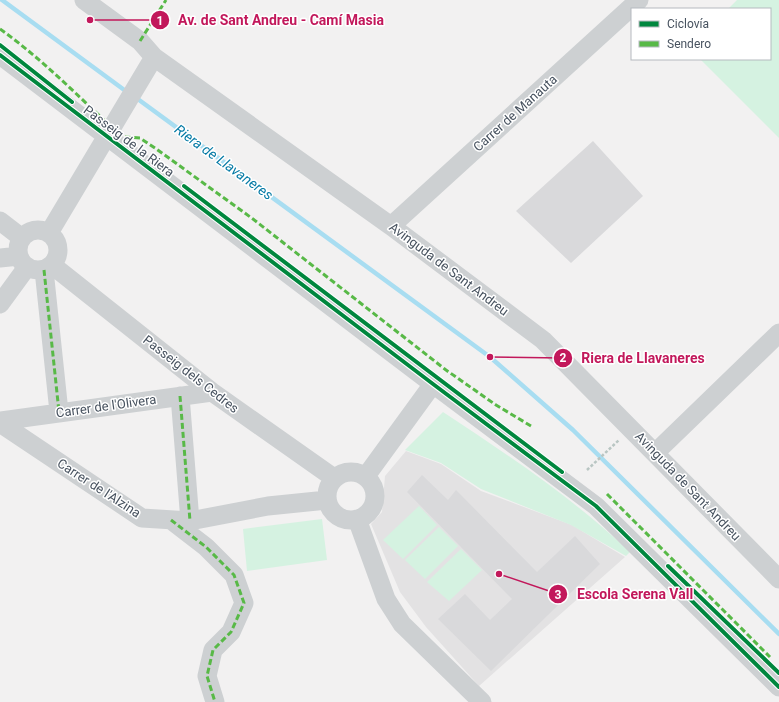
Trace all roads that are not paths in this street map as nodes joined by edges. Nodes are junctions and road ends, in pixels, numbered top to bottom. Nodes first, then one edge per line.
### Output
1 (84, 0) edge
2 (639, 0) edge
3 (0, 55) edge
4 (154, 56) junction
5 (106, 137) junction
6 (0, 221) edge
7 (391, 226) junction
8 (49, 233) junction
9 (0, 258) edge
10 (33, 259) junction
11 (0, 304) edge
12 (779, 333) edge
13 (433, 384) junction
14 (212, 392) junction
15 (180, 396) junction
16 (59, 412) junction
17 (0, 422) edge
18 (656, 452) junction
19 (366, 476) junction
20 (334, 478) junction
21 (327, 500) junction
22 (357, 519) junction
23 (171, 520) junction
24 (190, 521) junction
25 (777, 574) edge
26 (779, 687) edge
27 (214, 702) edge
28 (482, 702) edge

1 - 4 street, Avinguda de Sant Andreu
2 - 7 street, Carrer de Manauta
3 - 5 street, Passeig de la Riera
4 - 5 street
4 - 7 street, Avinguda de Sant Andreu
5 - 8 street
5 - 13 street, Passeig de la Riera
6 - 10 street, Passeig dels Cedres
7 - 18 street, Avinguda de Sant Andreu
8 - 10 street
8 - 10 street
9 - 10 street
10 - 11 street
10 - 14 street, Passeig dels Cedres
10 - 16 street
12 - 18 street
13 - 19 street
13 - 26 street, Passeig de la Riera
14 - 15 street, Carrer de l'Olivera
14 - 20 street, Passeig dels Cedres
15 - 16 street, Carrer de l'Olivera
15 - 24 street
16 - 17 street, Carrer de l'Olivera
17 - 23 street, Carrer de l'Alzina
18 - 25 street, Avinguda de Sant Andreu
19 - 20 street
19 - 22 street
20 - 21 street
21 - 22 street
21 - 24 street, Carrer de l'Alzina
22 - 28 street
23 - 24 street, Carrer de l'Alzina
23 - 27 street

